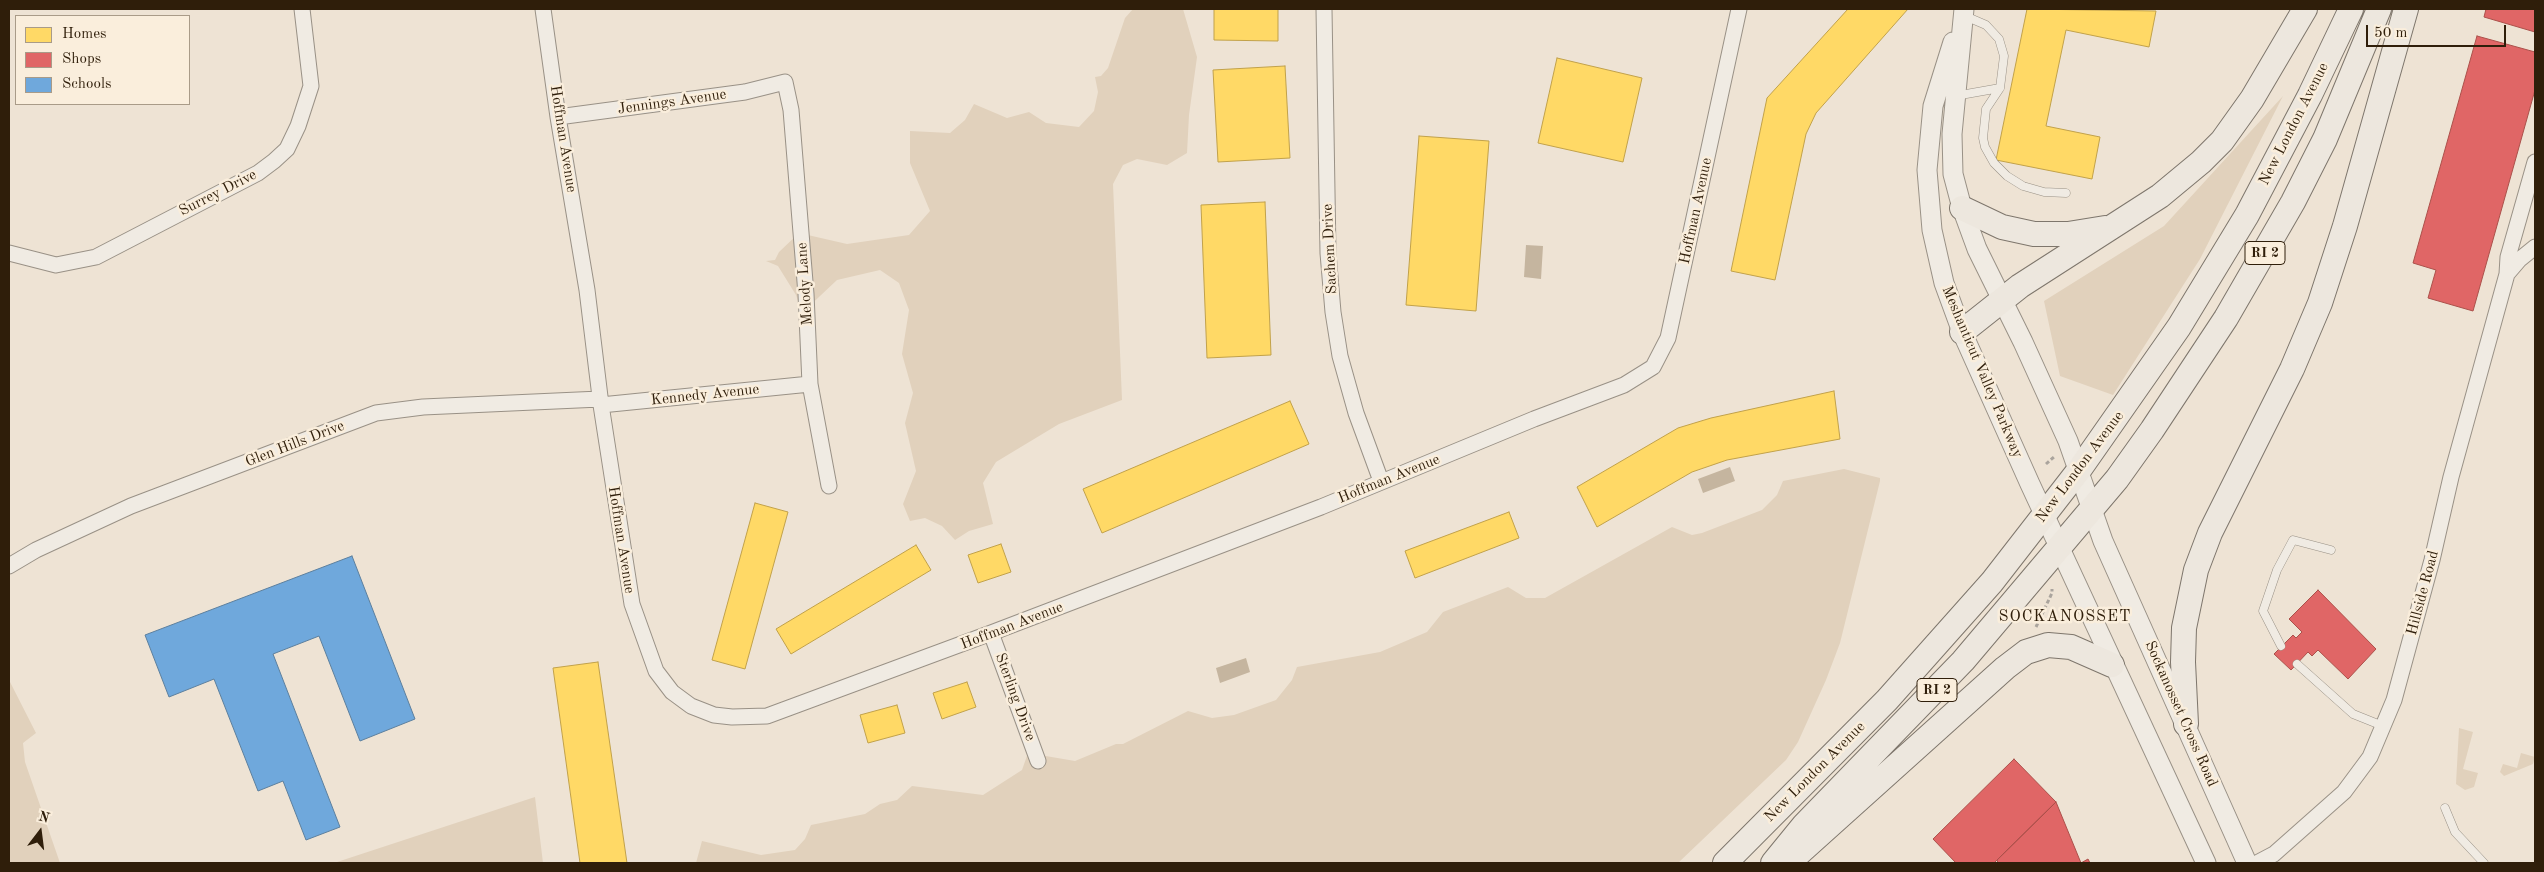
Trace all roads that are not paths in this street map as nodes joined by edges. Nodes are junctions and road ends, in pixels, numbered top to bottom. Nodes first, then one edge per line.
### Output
1 (302, 9) edge
2 (544, 9) edge
3 (1324, 9) edge
4 (1739, 9) edge
5 (2305, 9) edge
6 (2351, 9) edge
7 (2379, 9) edge
8 (2406, 9) edge
9 (1964, 12) edge
10 (2287, 24) dead end
11 (2280, 52) junction
12 (785, 82) joint
13 (2000, 88) junction
14 (1955, 96) junction
15 (558, 117) junction
16 (2535, 162) edge
17 (2066, 193) dead end
18 (1962, 208) junction
19 (2117, 225) junction
20 (2535, 246) edge
21 (9, 253) edge
22 (2507, 274) junction
23 (2002, 300) junction
24 (1962, 332) junction
25 (810, 384) junction
26 (600, 402) junction
27 (2079, 470) junction
28 (1381, 481) junction
29 (828, 486) dead end
30 (2092, 508) junction
31 (2044, 515) junction
32 (2060, 548) junction
33 (2331, 550) dead end
34 (9, 566) edge
35 (992, 634) junction
36 (2282, 646) dead end
37 (2297, 664) dead end
38 (2112, 665) junction
39 (2186, 724) junction
40 (2383, 726) junction
41 (1038, 761) dead end
42 (2445, 808) dead end
43 (1724, 863) edge
44 (1773, 863) edge
45 (1788, 863) edge
46 (2206, 863) edge
47 (2247, 863) edge
48 (2257, 863) edge
49 (2484, 863) edge

1 - 21 street, Surrey Drive
2 - 15 street, Hoffman Avenue
3 - 28 street, Sachem Drive
4 - 28 street, Hoffman Avenue
5 - 11 main road
6 - 27 main road, New London Avenue / RI 2
7 - 30 main road, New London Avenue / RI 2
8 - 39 main road
9 - 13 lane
9 - 14 street
9 - 24 street, Meshanticut Valley Parkway
10 - 11 lane
11 - 19 main road
12 - 15 street, Jennings Avenue
12 - 25 street, Melody Lane
13 - 14 lane
13 - 17 lane
14 - 18 street
15 - 26 street, Hoffman Avenue
16 - 22 street, Hillside Road
18 - 19 main road
18 - 23 street
19 - 23 main road
20 - 22 street, Hillside Road
22 - 40 street, Hillside Road
23 - 24 main road
23 - 27 street
24 - 31 street, Meshanticut Valley Parkway
25 - 26 street, Kennedy Avenue
25 - 29 street, Melody Lane
26 - 34 street, Glen Hills Drive
26 - 35 street, Hoffman Avenue
27 - 30 street
27 - 31 main road, New London Avenue / RI 2
28 - 35 street, Hoffman Avenue
30 - 32 main road, New London Avenue / RI 2
30 - 39 street, Sockanosset Cross Road
31 - 32 street, Meshanticut Valley Parkway
31 - 43 main road, New London Avenue / RI 2
32 - 38 street
32 - 44 main road, New London Avenue / RI 2
33 - 36 lane
35 - 41 street, Sterling Drive
37 - 40 lane
38 - 45 main road
38 - 46 street
39 - 47 street, Sockanosset Cross Road
40 - 48 street, Hillside Road
42 - 49 lane

